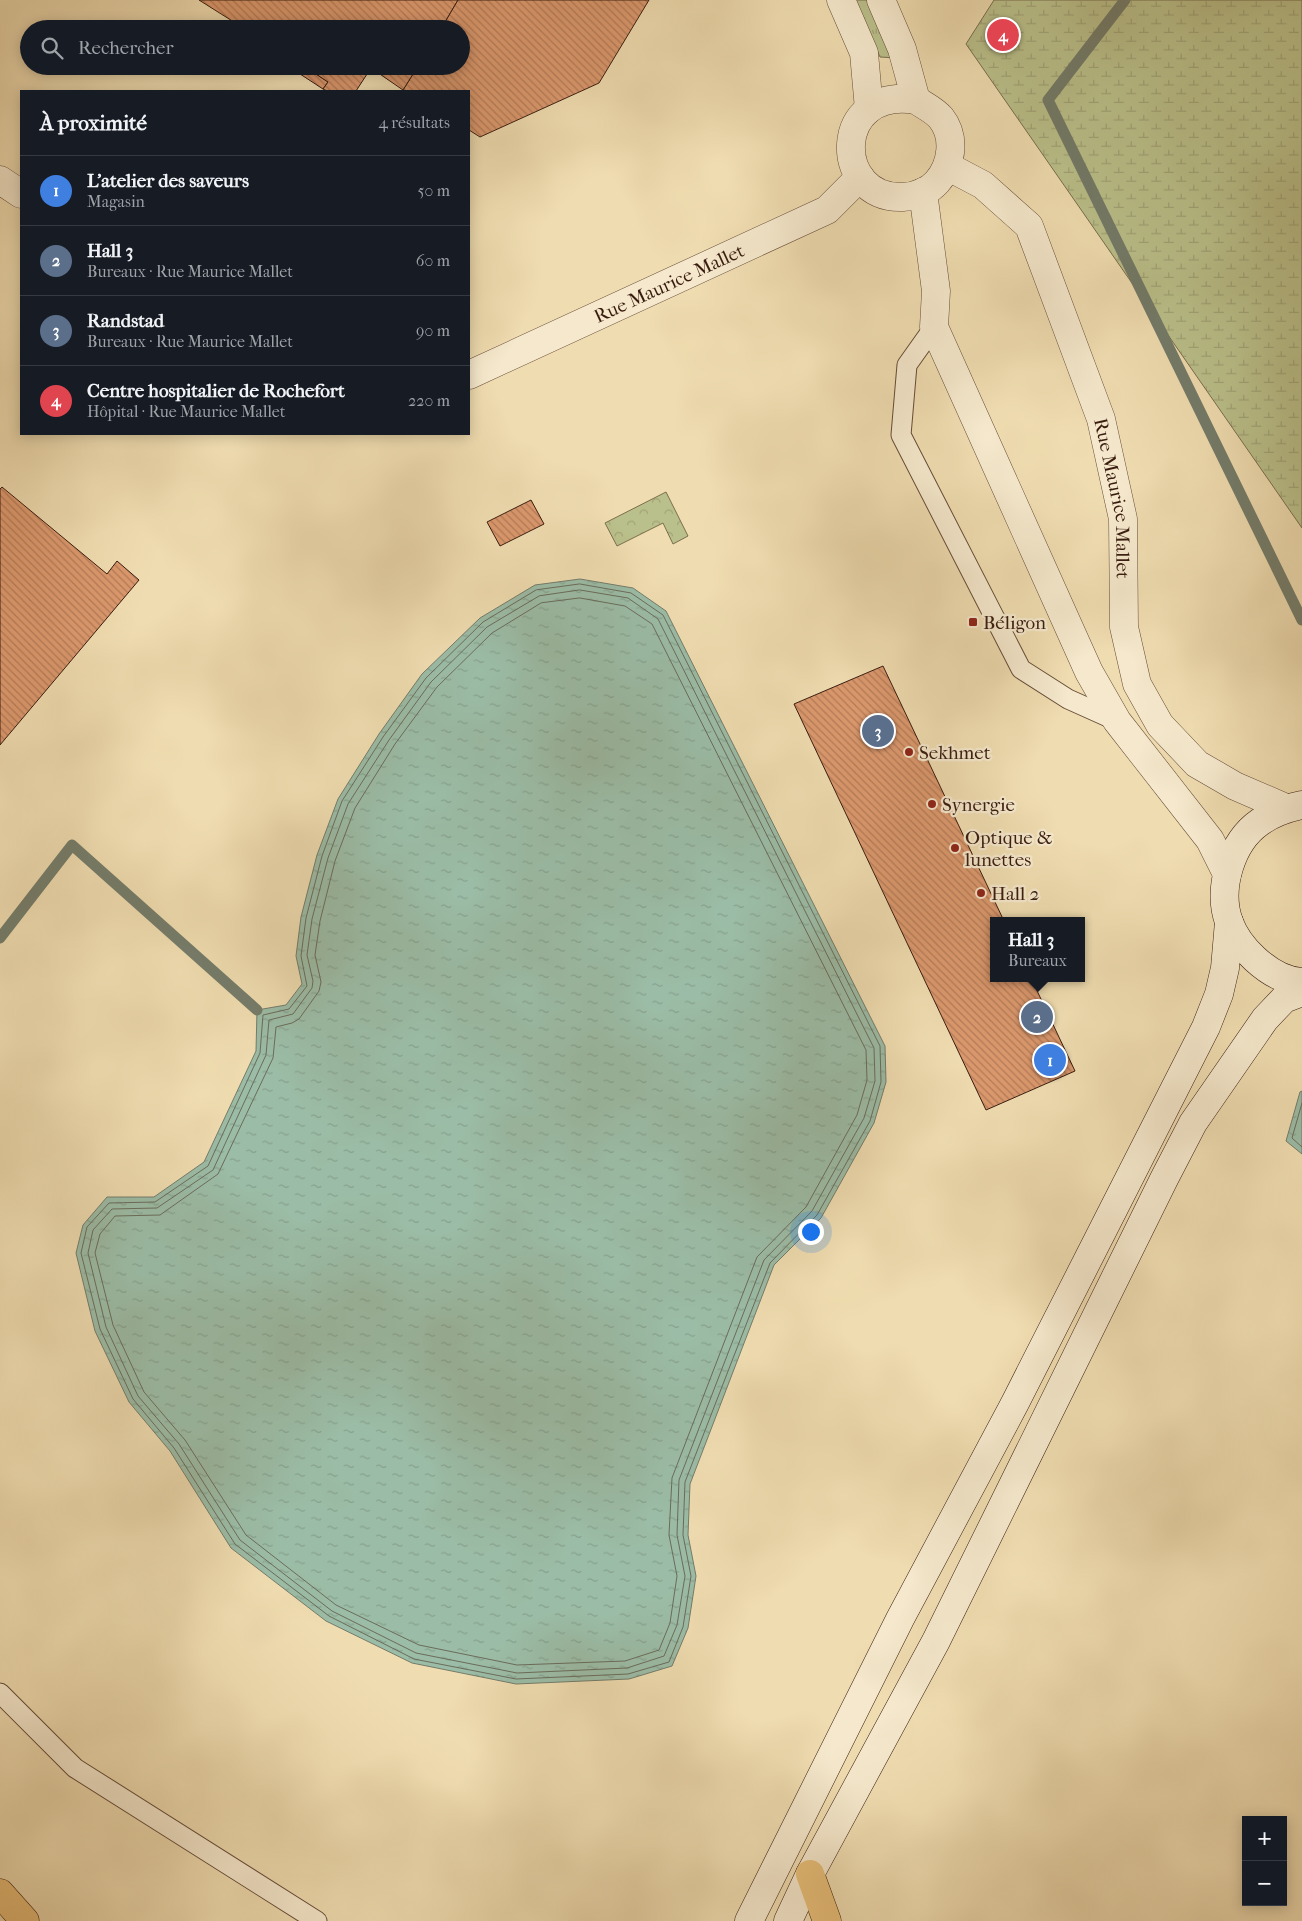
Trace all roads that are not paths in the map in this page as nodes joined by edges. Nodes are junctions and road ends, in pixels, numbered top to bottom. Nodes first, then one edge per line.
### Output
1 (840, 0) edge
2 (880, 0) edge
3 (916, 100) junction
4 (869, 109) junction
5 (947, 166) junction
6 (860, 177) junction
7 (0, 180) edge
8 (923, 192) junction
9 (20, 193) edge
10 (934, 327) junction
11 (470, 375) edge
12 (1117, 721) junction
13 (1294, 806) edge
14 (1226, 874) junction
15 (1229, 922) junction
16 (1302, 982) edge
17 (1302, 992) edge
18 (0, 1693) edge
19 (810, 1874) junction
20 (0, 1893) edge
21 (25, 1921) edge
22 (317, 1921) edge
23 (749, 1921) edge
24 (788, 1921) edge
25 (827, 1921) edge

1 - 4 street
2 - 3 street
3 - 4 street
3 - 5 street
4 - 6 street
5 - 8 street
5 - 13 street, Rue Maurice Mallet
6 - 8 street
6 - 11 street, Rue Maurice Mallet
7 - 9 street
8 - 10 street
10 - 12 street
10 - 12 lane
12 - 14 street
13 - 14 street
14 - 15 street
15 - 16 street
15 - 23 street
17 - 19 street
18 - 22 lane
19 - 24 street
19 - 25 highway
20 - 21 highway

